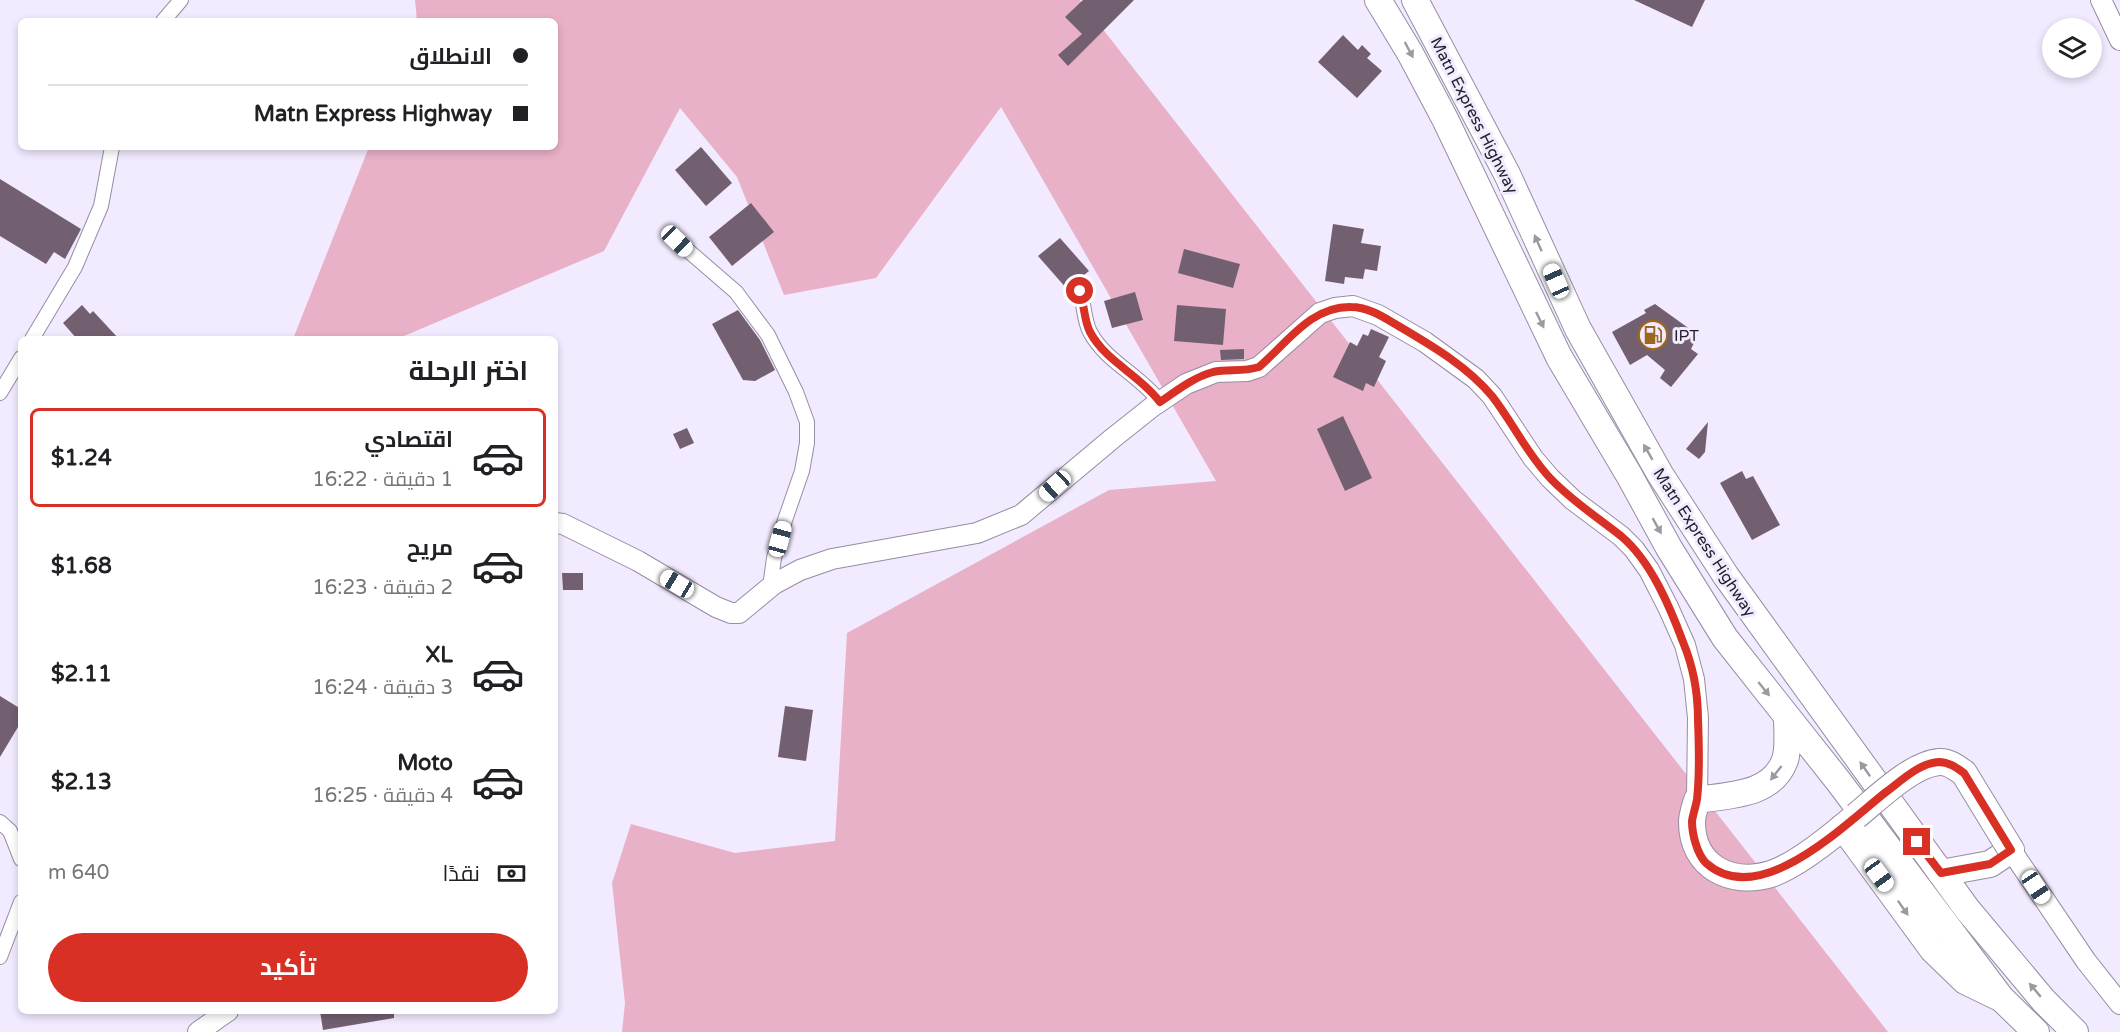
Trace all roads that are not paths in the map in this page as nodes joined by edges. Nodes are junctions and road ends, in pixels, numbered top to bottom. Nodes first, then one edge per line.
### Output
1 (181, 0) edge
2 (1378, 0) edge
3 (1415, 0) edge
4 (2102, 0) edge
5 (166, 18) edge
6 (2120, 40) edge
7 (111, 150) edge
8 (677, 241) dead end
9 (1080, 291) dead end
10 (34, 336) edge
11 (18, 363) edge
12 (0, 393) edge
13 (1160, 402) junction
14 (558, 523) edge
15 (770, 587) junction
16 (1787, 718) junction
17 (1697, 800) junction
18 (1849, 821) junction
19 (0, 822) edge
20 (2011, 850) junction
21 (18, 852) edge
22 (1990, 864) junction
23 (1941, 873) junction
24 (1967, 909) junction
25 (18, 910) edge
26 (0, 957) edge
27 (2001, 998) junction
28 (2120, 1005) edge
29 (224, 1014) edge
30 (198, 1032) edge
31 (2036, 1032) edge
32 (2075, 1032) edge

1 - 5 street
2 -> 16 highway, Matn Express Highway
23 -> 3 highway, Matn Express Highway
4 - 6 street
7 - 10 street
8 - 15 street
9 - 13 street
11 - 12 street
13 - 15 street
13 - 17 street
14 - 15 street
16 -> 17 highway
16 - 27 highway, Matn Express Highway
17 - 18 highway
18 - 20 highway, bridge
18 -> 27 highway
19 - 21 street
20 - 22 highway
20 - 28 street
22 - 23 highway
22 - 24 highway
23 - 24 highway, Matn Express Highway
32 -> 24 highway, Matn Express Highway
25 - 26 street
27 - 31 highway, Matn Express Highway
29 - 30 street

